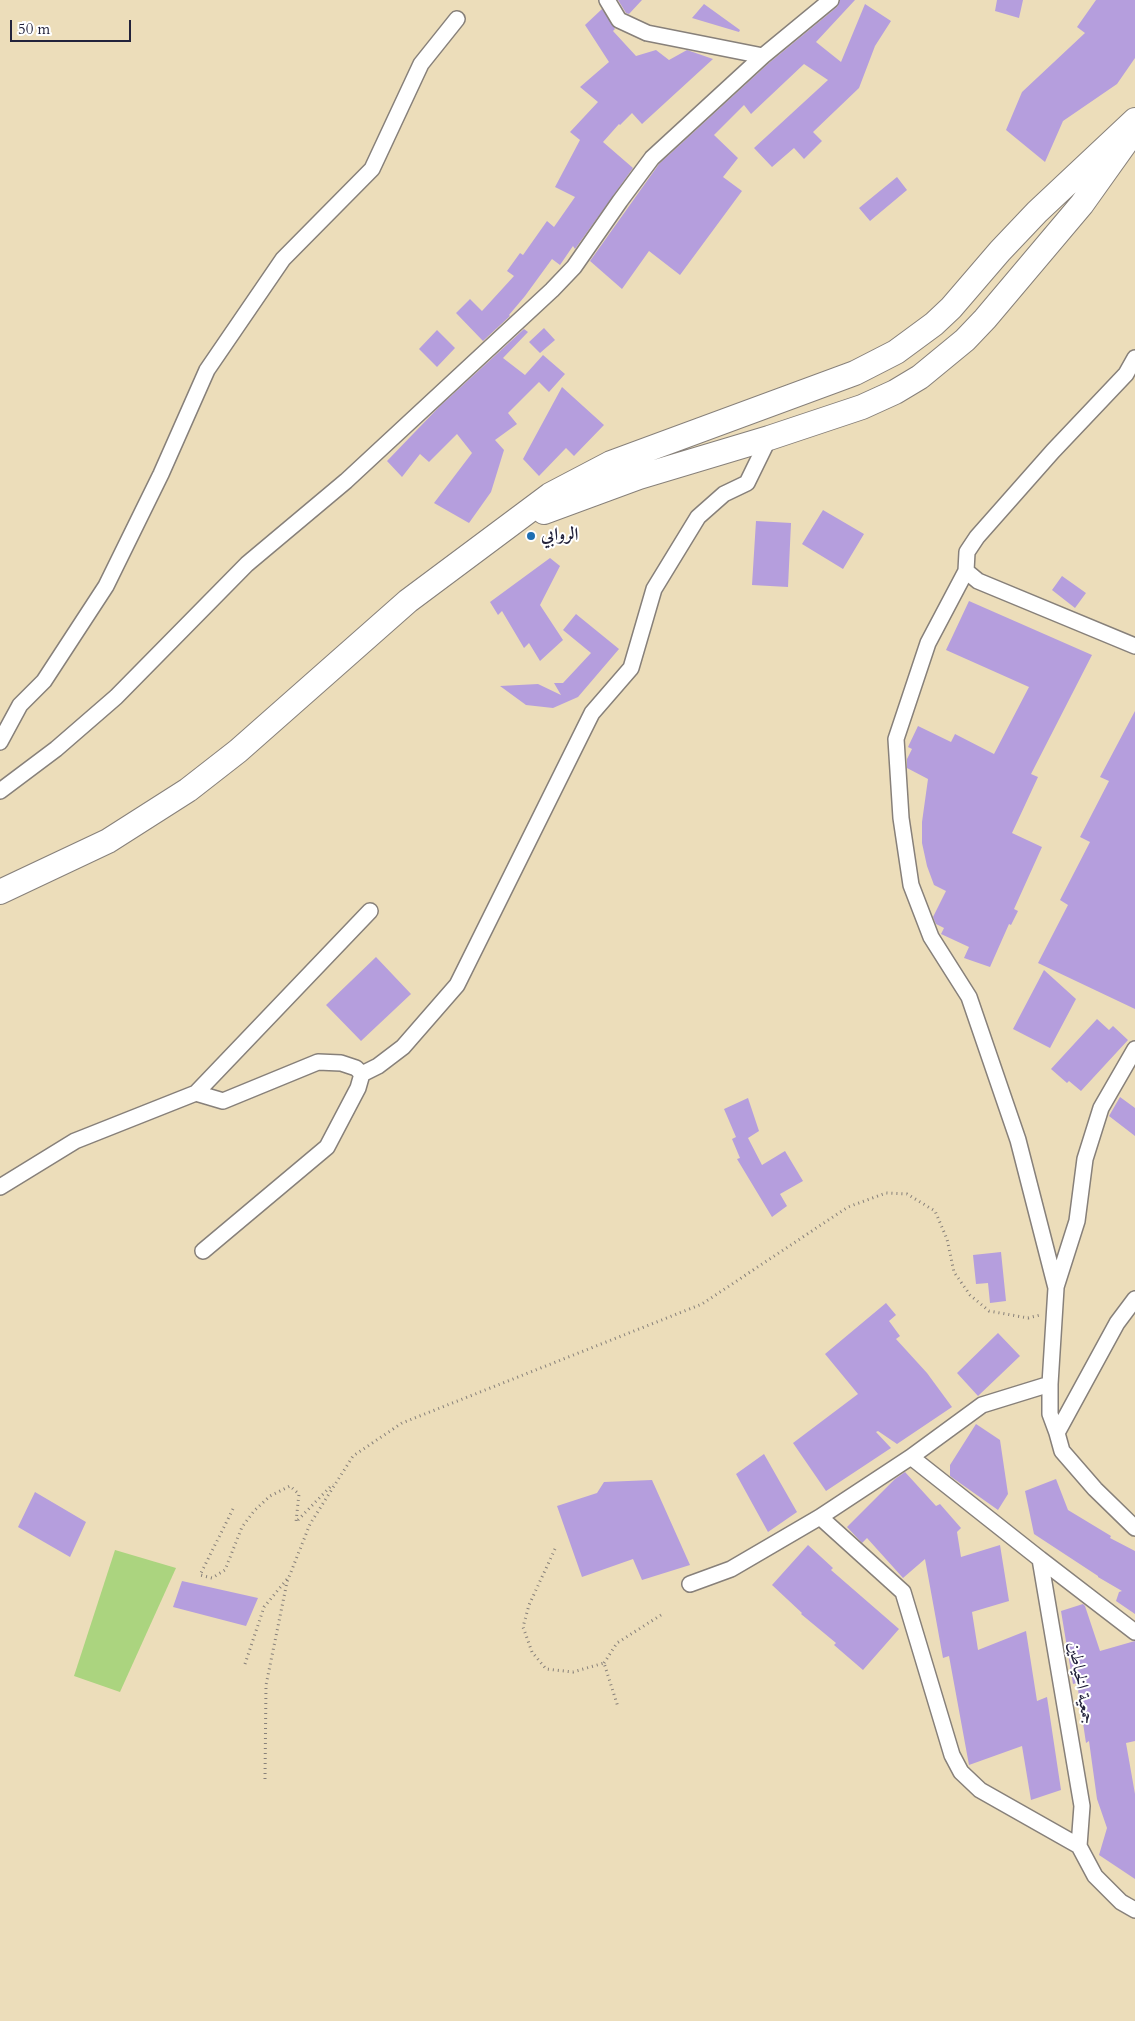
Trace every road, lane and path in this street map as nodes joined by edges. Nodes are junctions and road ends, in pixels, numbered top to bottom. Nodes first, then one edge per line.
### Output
1 (607, 0) edge
2 (831, 0) edge
3 (457, 19) dead end
4 (763, 56) junction
5 (1135, 120) edge
6 (1135, 128) edge
7 (1135, 358) edge
8 (769, 438) junction
9 (502, 532) junction
10 (966, 571) junction
11 (1135, 646) edge
12 (0, 742) edge
13 (0, 791) edge
14 (0, 892) edge
15 (370, 912) dead end
16 (1135, 1049) edge
17 (362, 1074) junction
18 (196, 1093) junction
19 (0, 1187) edge
20 (202, 1251) dead end
21 (1056, 1288) junction
22 (1135, 1299) edge
23 (1055, 1312) junction
24 (1050, 1384) junction
25 (1057, 1433) junction
26 (911, 1457) junction
27 (338, 1478) junction
28 (233, 1509) dead end
29 (820, 1517) junction
30 (1135, 1528) edge
31 (554, 1549) dead end
32 (1040, 1559) junction
33 (290, 1576) junction
34 (690, 1584) dead end
35 (661, 1615) dead end
36 (1135, 1632) edge
37 (604, 1663) junction
38 (245, 1664) dead end
39 (618, 1707) dead end
40 (265, 1779) dead end
41 (1079, 1846) junction
42 (1135, 1910) edge

1 - 4 street
2 - 4 street
3 - 12 street
4 - 13 street
5 - 9 main road
6 - 8 main road
7 - 10 street
8 - 9 main road
8 - 17 street
9 - 14 main road
10 - 11 street
10 - 21 street
15 - 18 street
16 - 21 street
17 - 18 street
17 - 20 street
18 - 19 street
21 - 23 street
22 - 25 street
23 - 24 street
23 - 27 path
24 - 25 street
24 - 26 street
25 - 30 street
26 - 29 street
26 - 32 street
27 - 28 path
27 - 33 path
29 - 34 street
29 - 41 street
31 - 37 path
32 - 36 street
32 - 41 street, جمعية الخياطين
33 - 38 path
33 - 40 path
35 - 37 path
37 - 39 path
41 - 42 street

